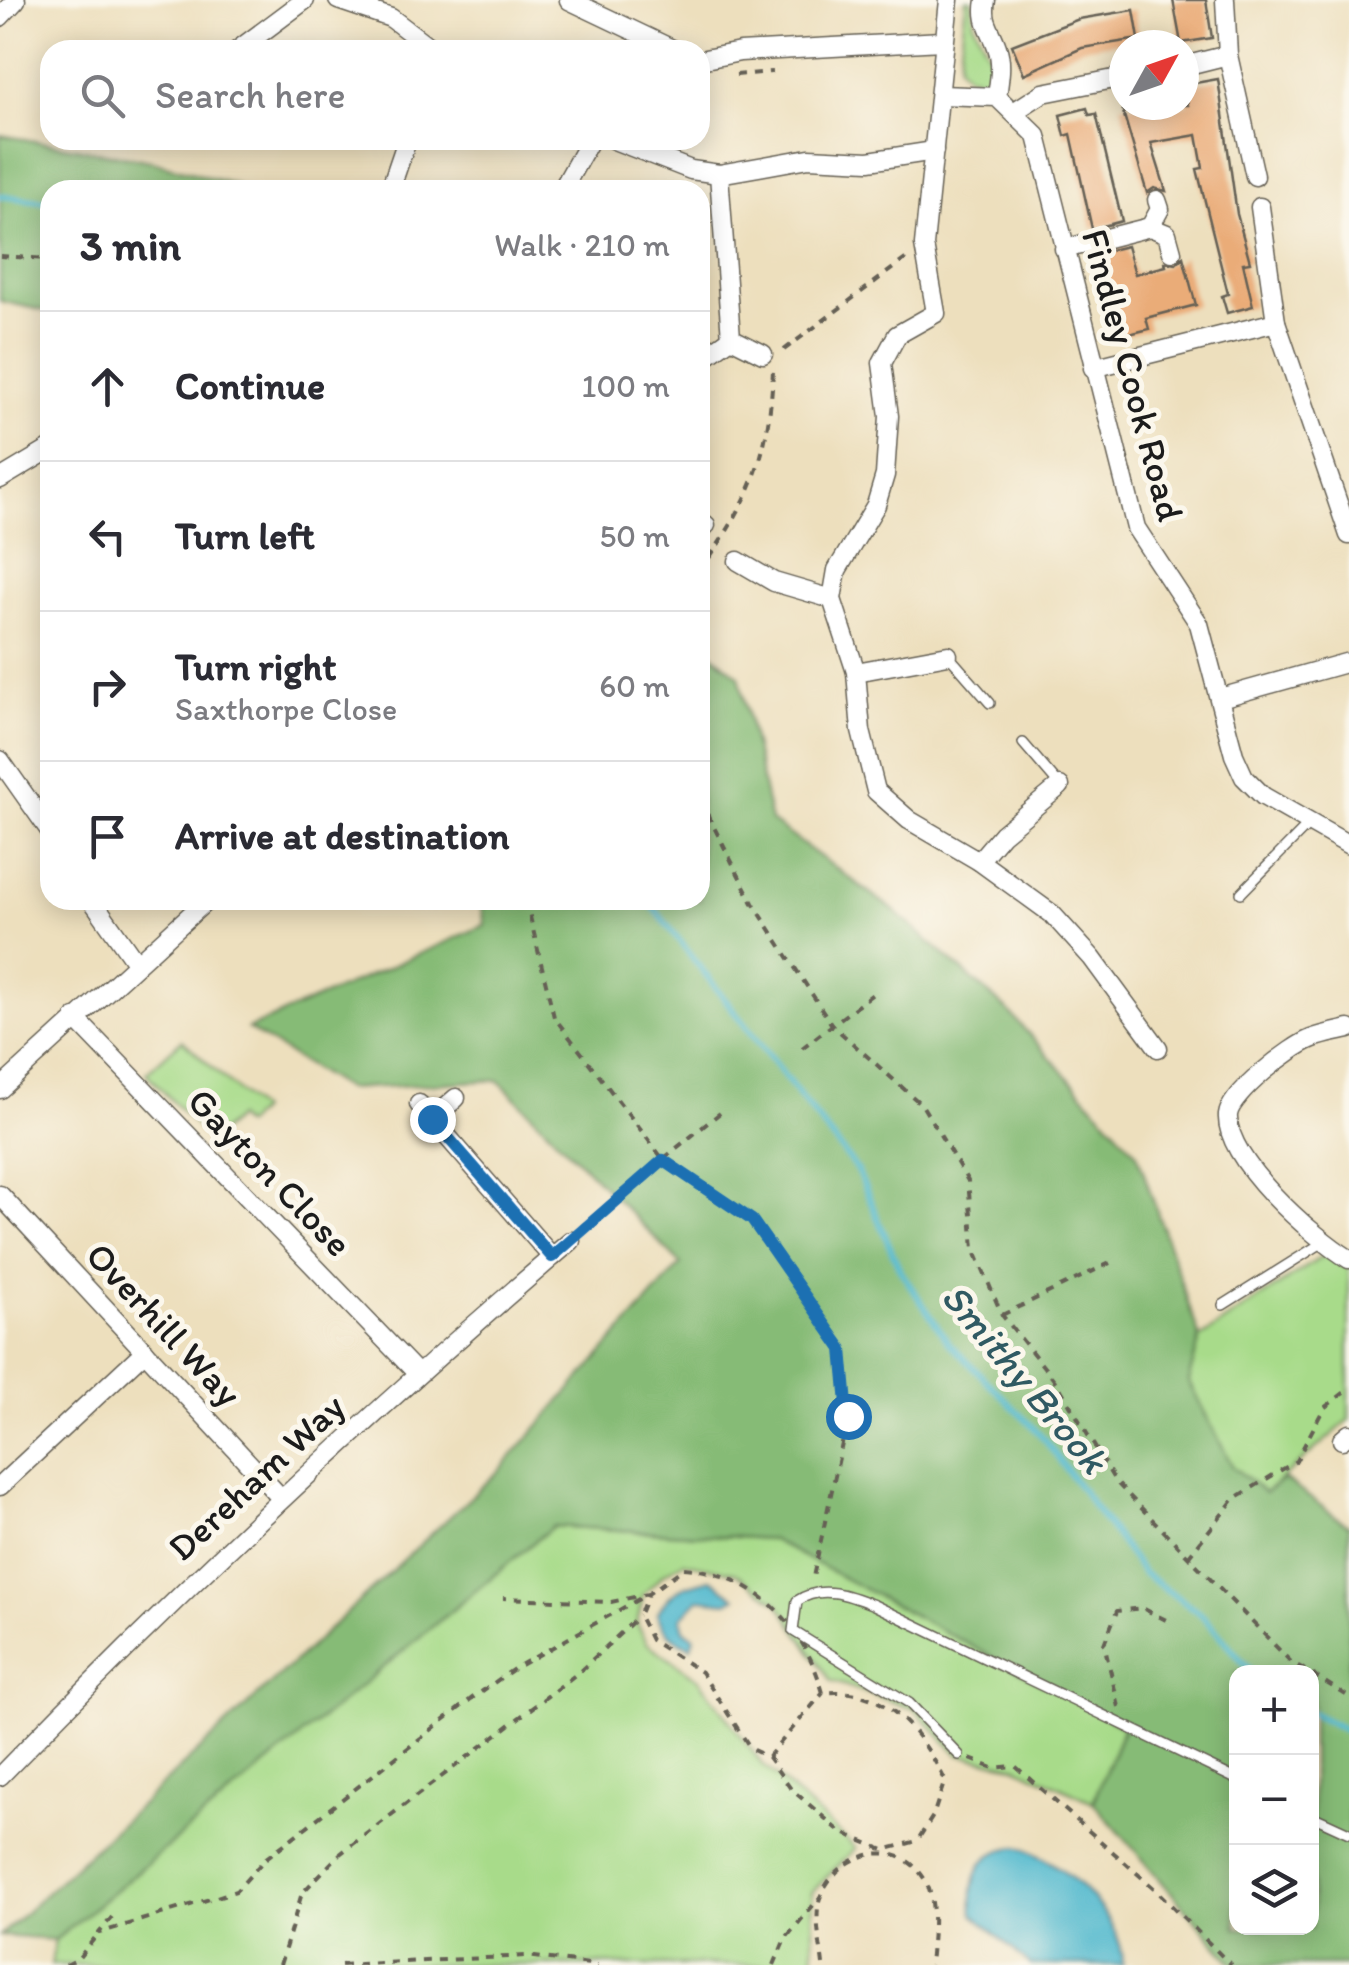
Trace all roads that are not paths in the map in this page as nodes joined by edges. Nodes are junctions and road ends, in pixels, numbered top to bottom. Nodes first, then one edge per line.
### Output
1 (16, 0) edge
2 (305, 0) edge
3 (338, 0) edge
4 (568, 0) edge
5 (949, 0) edge
6 (986, 0) edge
7 (1226, 0) edge
8 (0, 18) edge
9 (251, 40) edge
10 (420, 40) edge
11 (653, 40) edge
12 (942, 41) junction
13 (1228, 55) junction
14 (710, 58) edge
15 (1199, 62) edge
16 (1109, 80) edge
17 (940, 95) junction
18 (997, 97) junction
19 (1015, 111) junction
20 (404, 150) edge
21 (584, 150) edge
22 (639, 150) edge
23 (934, 151) junction
24 (718, 174) junction
25 (1255, 176) dead end
26 (393, 180) edge
27 (568, 180) edge
28 (1157, 200) dead end
29 (1260, 207) dead end
30 (1150, 226) junction
31 (1064, 249) junction
32 (1172, 252) dead end
33 (1276, 322) junction
34 (732, 338) junction
35 (710, 353) edge
36 (763, 354) dead end
37 (1093, 368) junction
38 (40, 455) edge
39 (0, 479) edge
40 (1349, 535) edge
41 (738, 561) dead end
42 (832, 600) junction
43 (948, 655) joint
44 (1349, 662) edge
45 (856, 672) junction
46 (1220, 698) junction
47 (990, 703) dead end
48 (1024, 743) dead end
49 (0, 760) edge
50 (1060, 786) joint
51 (40, 816) edge
52 (1310, 824) junction
53 (1349, 845) edge
54 (979, 861) junction
55 (1241, 893) dead end
56 (99, 910) edge
57 (195, 910) edge
58 (135, 961) junction
59 (76, 1018) junction
60 (1349, 1030) edge
61 (1158, 1048) dead end
62 (2, 1083) edge
63 (456, 1098) dead end
64 (419, 1104) dead end
65 (432, 1119) junction
66 (0, 1195) edge
67 (571, 1241) road end
68 (1322, 1243) junction
69 (552, 1257) junction
70 (1349, 1259) edge
71 (1223, 1305) dead end
72 (145, 1350) junction
73 (416, 1372) junction
74 (4, 1473) edge
75 (280, 1497) junction
76 (959, 1755) road end
77 (0, 1776) edge
78 (1229, 1776) edge
79 (1319, 1819) edge
80 (1349, 1833) edge

1 - 8 street
2 - 9 street
3 - 10 street
4 - 11 street
5 - 12 street
6 - 18 street
7 - 13 street
12 - 14 street
12 - 17 street
13 - 15 street
13 - 25 street
16 - 19 street
17 - 18 street
17 - 23 street
18 - 19 street, Findley Cook Road
19 - 31 street, Findley Cook Road
20 - 26 street
21 - 27 street
22 - 24 street
23 - 24 street
23 - 42 street
24 - 34 street
28 - 30 street
29 - 33 street
30 - 31 street
30 - 32 street
31 - 37 street, Findley Cook Road
33 - 37 street
33 - 40 street
34 - 35 street
34 - 36 street
37 - 46 street, Findley Cook Road
38 - 39 street
41 - 42 street
42 - 45 street
43 - 45 street
43 - 47 lane
44 - 46 street
45 - 54 street
46 - 52 street, Findley Cook Road
48 - 50 lane
49 - 51 street
50 - 54 street
52 - 53 street, Findley Cook Road
52 - 55 lane
54 - 61 street
56 - 58 street
57 - 58 street
58 - 59 street
59 - 62 street
59 - 73 street, Gayton Close
60 - 68 street
63 - 65 street
64 - 65 street
65 - 69 street
66 - 72 street, Overhill Way
67 - 69 street, Dereham Way
68 - 70 street
68 - 71 lane
69 - 73 street, Dereham Way
72 - 74 street
72 - 75 street, Overhill Way
73 - 75 street, Dereham Way
75 - 77 street, Dereham Way
76 - 78 lane
79 - 80 lane

